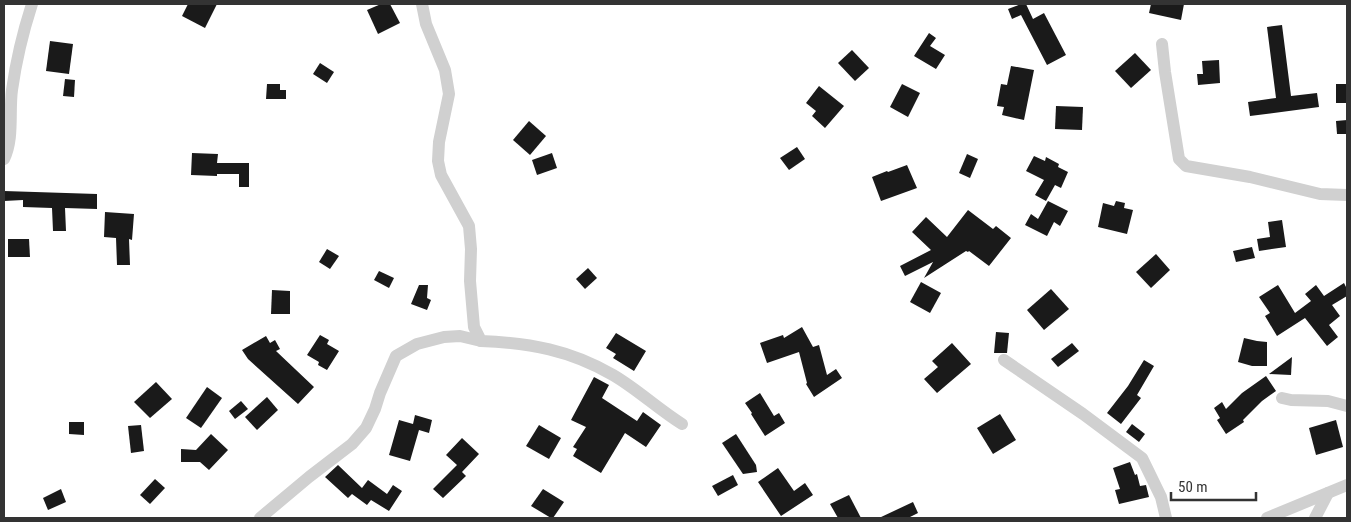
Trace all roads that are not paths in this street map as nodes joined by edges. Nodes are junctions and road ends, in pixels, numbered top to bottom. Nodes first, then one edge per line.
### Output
1 (32, 4) edge
2 (422, 4) edge
3 (1162, 44) dead end
4 (4, 159) edge
5 (1347, 195) edge
6 (481, 340) junction
7 (1004, 360) dead end
8 (1282, 398) dead end
9 (1347, 406) edge
10 (682, 424) dead end
11 (1347, 485) edge
12 (1328, 493) junction
13 (260, 518) edge
14 (1166, 518) edge
15 (1267, 518) edge
16 (1315, 518) edge

1 - 4 street
2 - 6 street
3 - 5 street
6 - 10 street
6 - 13 street
7 - 14 street
8 - 9 street
11 - 12 street
12 - 15 street
12 - 16 street

